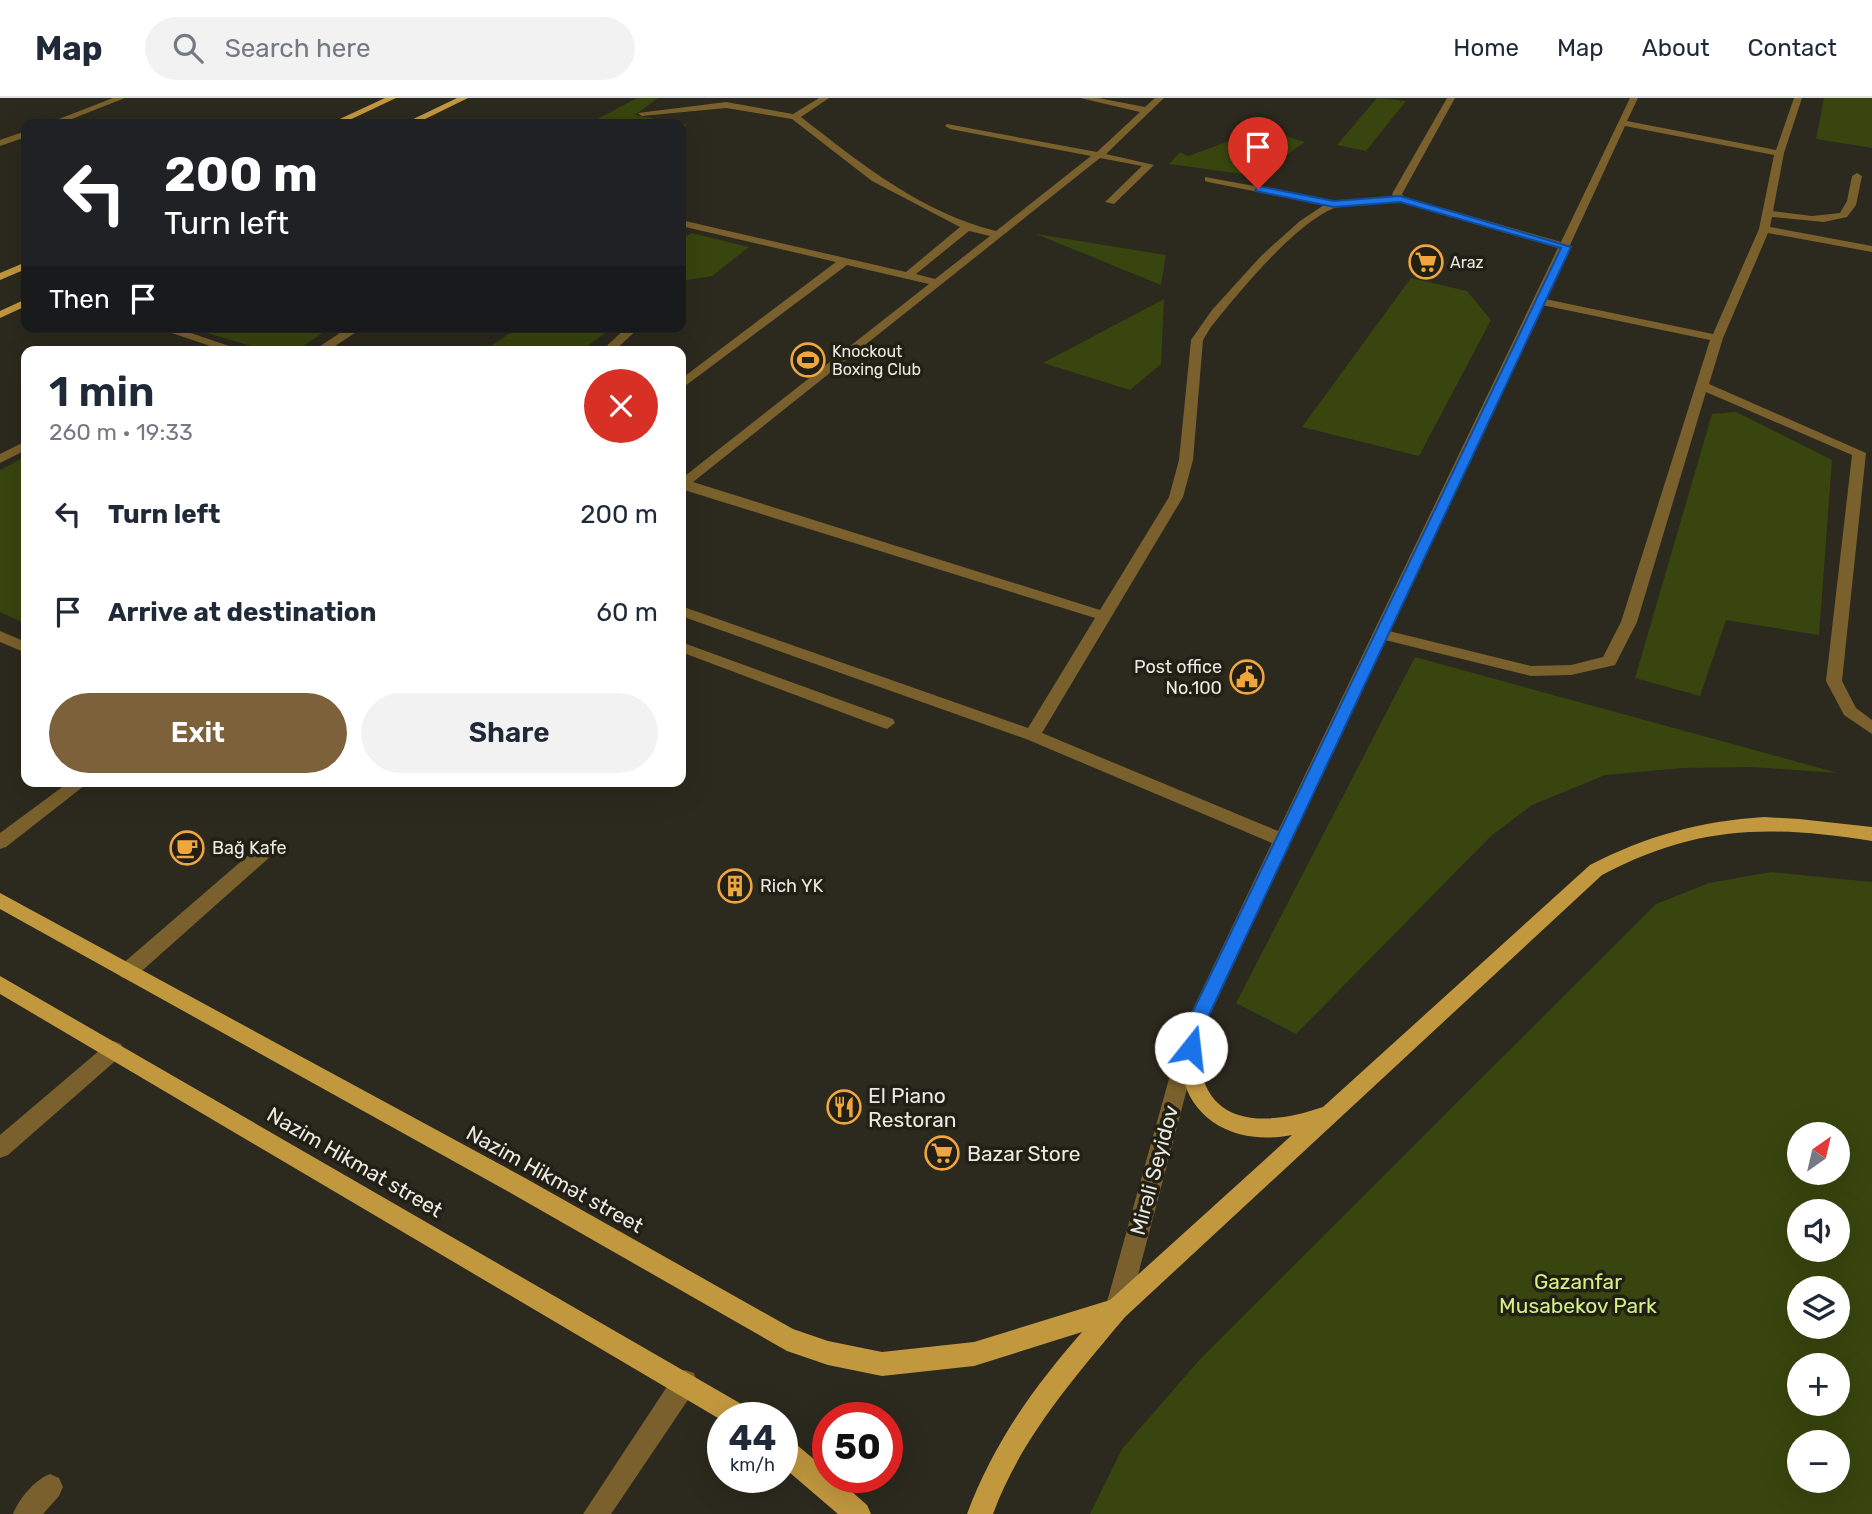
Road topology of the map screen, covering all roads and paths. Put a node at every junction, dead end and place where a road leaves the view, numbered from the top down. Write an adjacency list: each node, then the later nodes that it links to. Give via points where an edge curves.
1 (121, 98): 13 (street)
2 (392, 98): 14 (main road)
3 (464, 98): 15 (main road)
4 (825, 98): 12 (street)
5 (1084, 98): 10 (street)
6 (1160, 98): 10 (street)
7 (1451, 98): 25 (street, via 1397,194)
8 (1634, 98): 16 (street, Mirəli Seyidov)
9 (1798, 98): 21 (street)
10 (1146, 110): 22 (street)
11 (642, 113): 12 (street, via 726,105)
12 (795, 117): 30 (street, via 874,179)
13 (64, 119)
14 (345, 119)
15 (419, 119)
16 (1622, 123): 21 (street); 33 (street, Mirəli Seyidov)
17 (950, 126): 22 (street)
18 (21, 135): 19 (street)
19 (2, 141): 20 (street)
20 (21, 145)
21 (1779, 153): 28 (street)
22 (1100, 154): 26 (street, via 1149,165); 32 (street)
23 (1857, 176): 28 (street, via 1849,211 1841,217 1829,220)
24 (1208, 179): 27 (street)
25 (1400, 199): 27 (street); 33 (street)
26 (1110, 202)
27 (1334, 204): 59 (street, via 1310,217 1284,241 1216,313 1197,340 1186,460 1176,497)
28 (1768, 213): 31 (street)
29 (686, 224): 35 (street)
30 (967, 227): 32 (street); 37 (street)
31 (1764, 229): 34 (street); 47 (street)
32 (1000, 235): 39 (street)
33 (1566, 247): 40 (street, Mirəli Seyidov)
34 (1872, 249)
35 (845, 261): 37 (street); 51 (street)
36 (21, 267): 38 (main road)
37 (907, 276): 39 (street)
38 (0, 277)
39 (940, 283): 56 (street)
40 (1540, 301): 47 (street); 60 (street, Mirəli Seyidov)
41 (21, 304): 42 (main road)
42 (0, 315)
43 (179, 333): 46 (street)
44 (348, 333): 49 (street)
45 (627, 333): 50 (street)
46 (182, 334): 48 (street)
47 (1717, 338): 52 (street)
48 (221, 346)
49 (327, 346)
50 (613, 346)
51 (686, 381)
52 (1703, 386): 54 (street); 60 (street, via 1629,622 1609,661 1571,670 1531,671)
53 (21, 448): 55 (street)
54 (1865, 455): 65 (street, via 1834,681 1850,711)
55 (0, 459)
56 (686, 480)
57 (686, 486): 59 (street)
58 (686, 613): 66 (street)
59 (1103, 616): 66 (street)
60 (1382, 634): 69 (street, Mirəli Seyidov)
61 (0, 636): 62 (street)
62 (21, 646)
63 (686, 649): 64 (street)
64 (887, 723)
65 (1872, 729)
66 (1032, 735): 69 (street)
67 (73, 787): 70 (street)
68 (1872, 834): 77 (main road, via 1820,825 1767,823 1672,835 1631,849 1563,897)
69 (1284, 841): 75 (street, Mirəli Seyidov)
70 (0, 842)
71 (265, 851): 73 (street)
72 (0, 900): 73 (main road, Nazim Hikmət street)
73 (128, 971): 79 (main road, Nazim Hikmət street, via 787,1339 882,1364 974,1354)
74 (0, 984): 76 (main road, Nazim Hikmat street)
75 (1192, 1032): 77 (main road, via 1190,1064 1195,1086 1208,1106 1227,1121 1256,1130 1278,1130); 79 (street, Mirəli Seyidov)
76 (114, 1049): 78 (street); 80 (main road, Nazim Hikmat street)
77 (1333, 1112): 79 (main road)
78 (0, 1148)
79 (1117, 1309): 87 (main road, via 1023,1426)
80 (685, 1382): 81 (main road, Nazim Hikmat street); 85 (street)
81 (716, 1402)
82 (798, 1463): 86 (main road)
83 (50, 1488): 84 (street)
84 (26, 1514)
85 (596, 1514)
86 (858, 1514)
87 (980, 1514)

